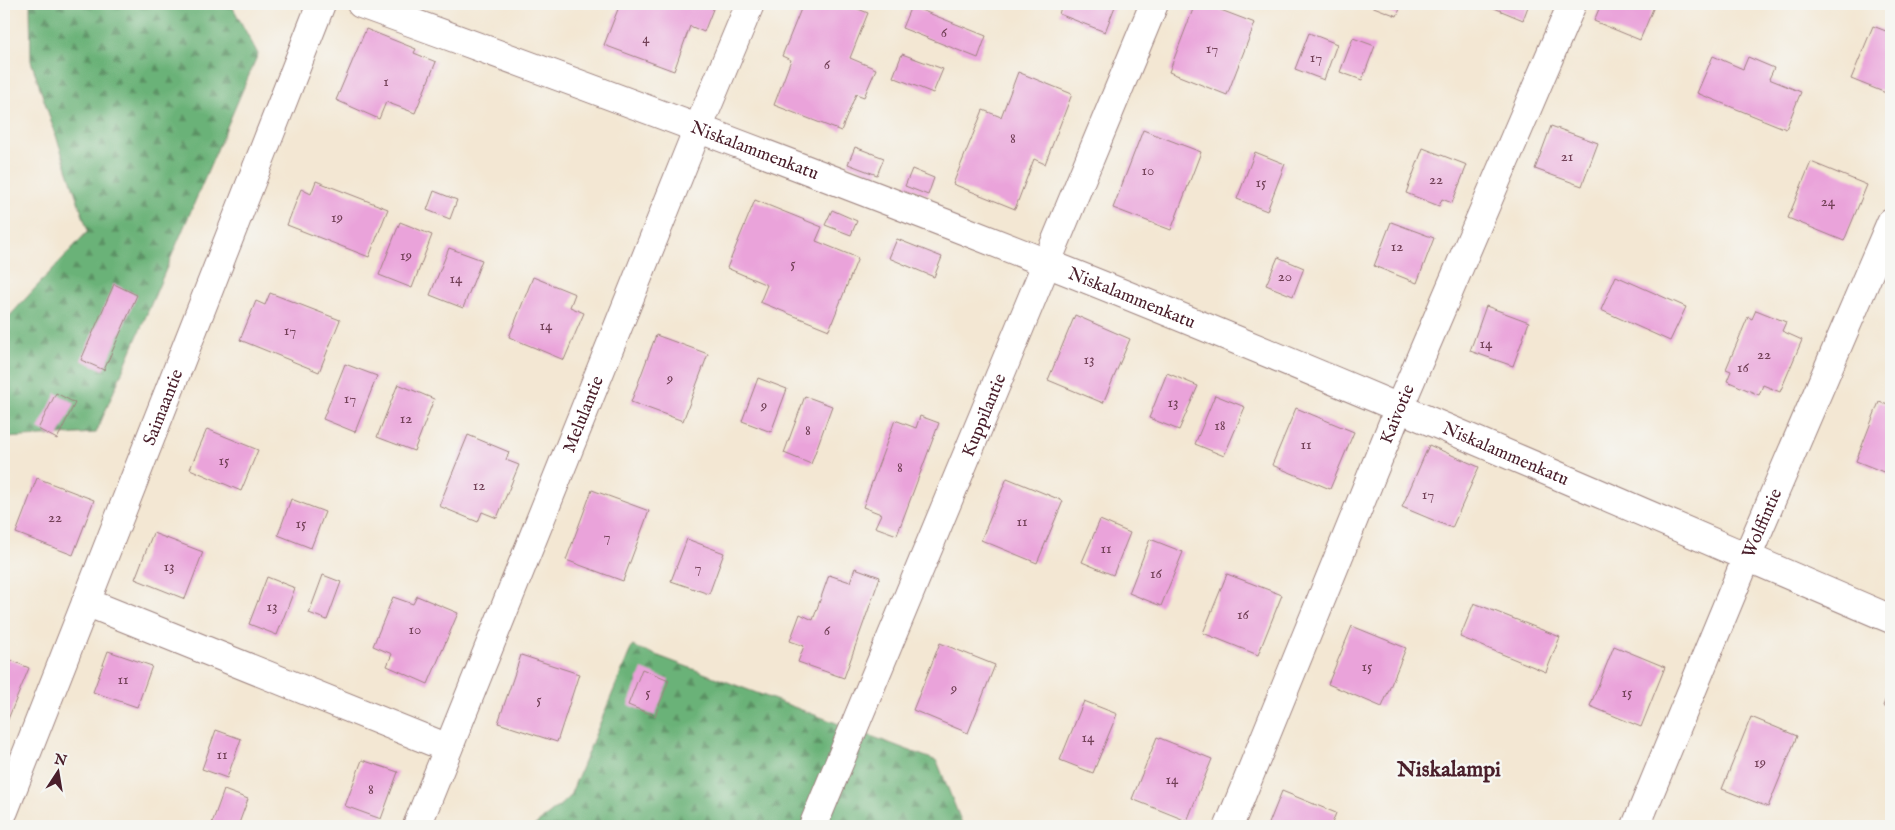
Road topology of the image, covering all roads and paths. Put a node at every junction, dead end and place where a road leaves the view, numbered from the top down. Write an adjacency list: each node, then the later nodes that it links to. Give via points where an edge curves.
1 (321, 4): 11 (street, Saimaantie)
2 (361, 4): 6 (street, Niskalammenkatu)
3 (750, 4): 6 (street, Melulantie)
4 (1154, 4): 8 (street, Kuppilantie)
5 (1572, 4): 9 (street, Kaivotie)
6 (699, 127): 8 (street, Niskalammenkatu); 13 (street, Melulantie)
7 (1891, 222): 10 (street, Wolffintie)
8 (1047, 263): 9 (street, Niskalammenkatu); 16 (street, Kuppilantie)
9 (1399, 408): 10 (street, Niskalammenkatu); 17 (street, Kaivotie)
10 (1747, 557): 12 (street, Niskalammenkatu); 18 (street, Wolffintie)
11 (86, 602): 13 (street); 14 (street, Saimaantie)
12 (1891, 619)
13 (448, 748): 15 (street, Melulantie)
14 (4, 811)
15 (417, 826)
16 (813, 826)
17 (1229, 826)
18 (1636, 826)

